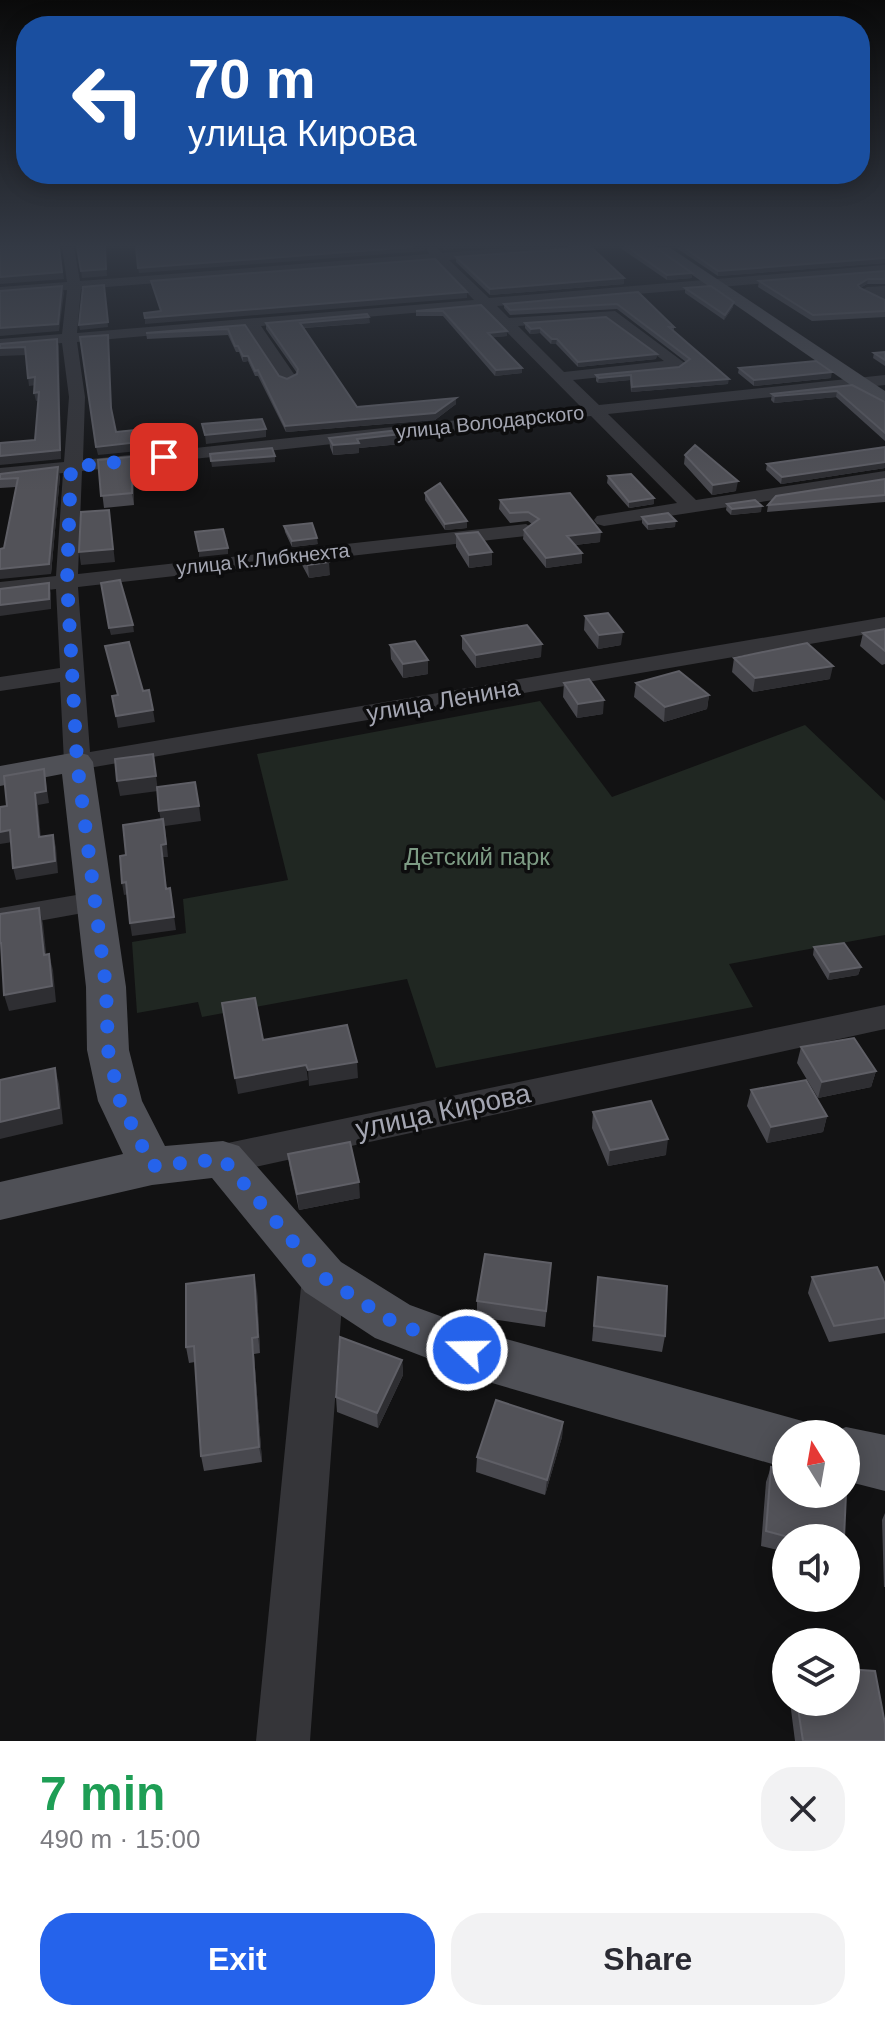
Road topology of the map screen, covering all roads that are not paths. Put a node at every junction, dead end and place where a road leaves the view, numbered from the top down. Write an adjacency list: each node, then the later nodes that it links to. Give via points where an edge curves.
1 (70, 328): 7 (street)
2 (187, 328): 7 (street)
3 (255, 328): 9 (street)
4 (510, 328): 10 (street)
5 (629, 328): 10 (street, via 678,364)
6 (780, 328): 12 (main road)
7 (69, 338): 8 (street); 15 (street, via 77,397)
8 (0, 344)
9 (288, 377)
10 (561, 377): 14 (street)
11 (885, 380): 12 (street, улица Володарского)
12 (862, 382): 13 (main road); 14 (street, улица Володарского)
13 (885, 400)
14 (596, 411): 15 (street, улица Володарского); 18 (street)
15 (71, 467): 16 (street, улица Володарского); 21 (street)
16 (0, 474)
17 (885, 477): 18 (street)
18 (692, 507): 19 (street)
19 (604, 520)
20 (526, 530): 21 (street, улица К.Либкнехта)
21 (67, 580): 22 (street, улица К.Либкнехта); 24 (street)
22 (0, 589)
23 (885, 624): 26 (street, улица Ленина)
24 (72, 673): 25 (street); 26 (street)
25 (0, 684)
26 (77, 762): 27 (main road, улица Ленина); 28 (main road)
27 (0, 776)
28 (94, 902): 29 (street); 32 (main road, via 108,1050 120,1101)
29 (0, 918)
30 (885, 1017): 31 (street, улица Кирова)
31 (223, 1159): 32 (main road, улица Кирова); 34 (main road)
32 (152, 1166): 33 (main road, улица Кирова)
33 (0, 1201)
34 (323, 1277): 35 (main road, via 393,1322 492,1359); 38 (street)
35 (772, 1437)
36 (860, 1457): 37 (main road)
37 (885, 1463)
38 (283, 1741)

